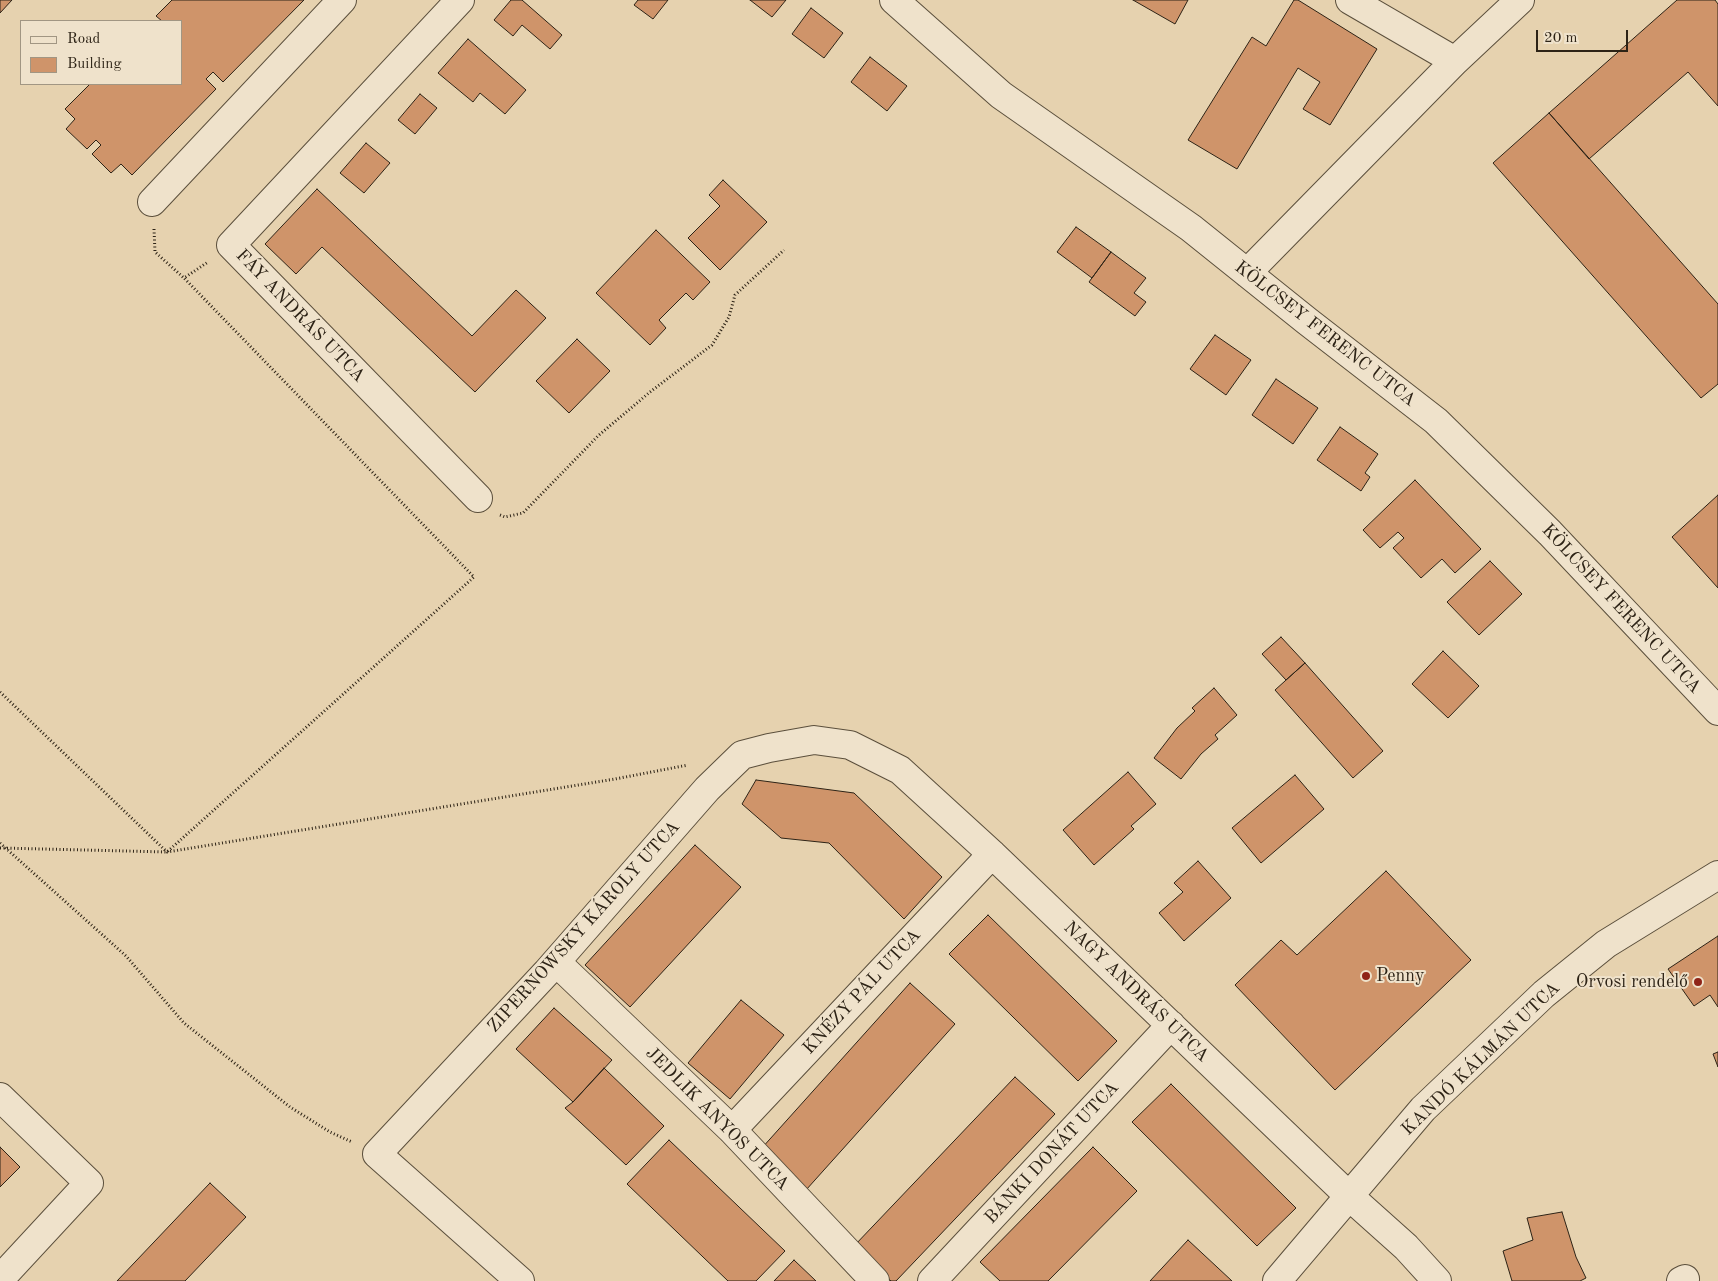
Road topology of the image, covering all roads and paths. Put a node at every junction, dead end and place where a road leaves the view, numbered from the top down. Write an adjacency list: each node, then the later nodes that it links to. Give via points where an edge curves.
1 (342, 0): 7 (street)
2 (460, 0): 8 (street, FÁY ANDRÁS UTCA)
3 (894, 0): 10 (street, KÖLCSEY FERENC UTCA, via 1001,95 1192,228)
4 (1350, 0): 6 (street)
5 (1520, 0): 6 (street)
6 (1455, 61): 10 (street)
7 (152, 202): 11 (path, via 155,252)
8 (231, 245): 11 (path); 12 (street, FÁY ANDRÁS UTCA)
9 (784, 250): 12 (path, via 735,295 728,317 712,345 599,435 523,513 505,517 494,513)
10 (1247, 273): 14 (street, KÖLCSEY FERENC UTCA, via 1436,421 1550,533)
11 (184, 278): 20 (path, via 474,577)
12 (478, 498)
13 (0, 692): 20 (path)
14 (1718, 711)
15 (814, 740): 21 (street, NAGY ANDRÁS UTCA, via 850,746 900,770); 23 (street, ZIPERNOWSKY KÁROLY UTCA, via 742,755 707,789)
16 (694, 764): 20 (path)
17 (0, 843): 19 (path)
18 (0, 848): 19 (path)
19 (5, 848): 20 (path); 27 (path, via 126,956 184,1023 290,1107 330,1132)
20 (167, 852)
21 (992, 854): 24 (street, NAGY ANDRÁS UTCA); 26 (street, KNÉZY PÁL UTCA)
22 (1718, 875): 28 (street, KANDÓ KÁLMÁN UTCA, via 1606,944 1544,994 1423,1109)
23 (556, 962): 26 (street, JEDLIK ÁNYOS UTCA); 27 (street, ZIPERNOWSKY KÁROLY UTCA)
24 (1171, 1025): 28 (street, NAGY ANDRÁS UTCA); 32 (street, BÁNKI DONÁT UTCA)
25 (0, 1097): 29 (street, via 89,1183)
26 (732, 1130): 31 (street, JEDLIK ÁNYOS UTCA)
27 (377, 1154): 30 (street)
28 (1349, 1196): 33 (street, KANDÓ KÁLMÁN UTCA); 34 (street, NAGY ANDRÁS UTCA, via 1406,1247)
29 (0, 1279)
30 (520, 1281)
31 (875, 1281)
32 (932, 1281)
33 (1277, 1281)
34 (1437, 1281)

